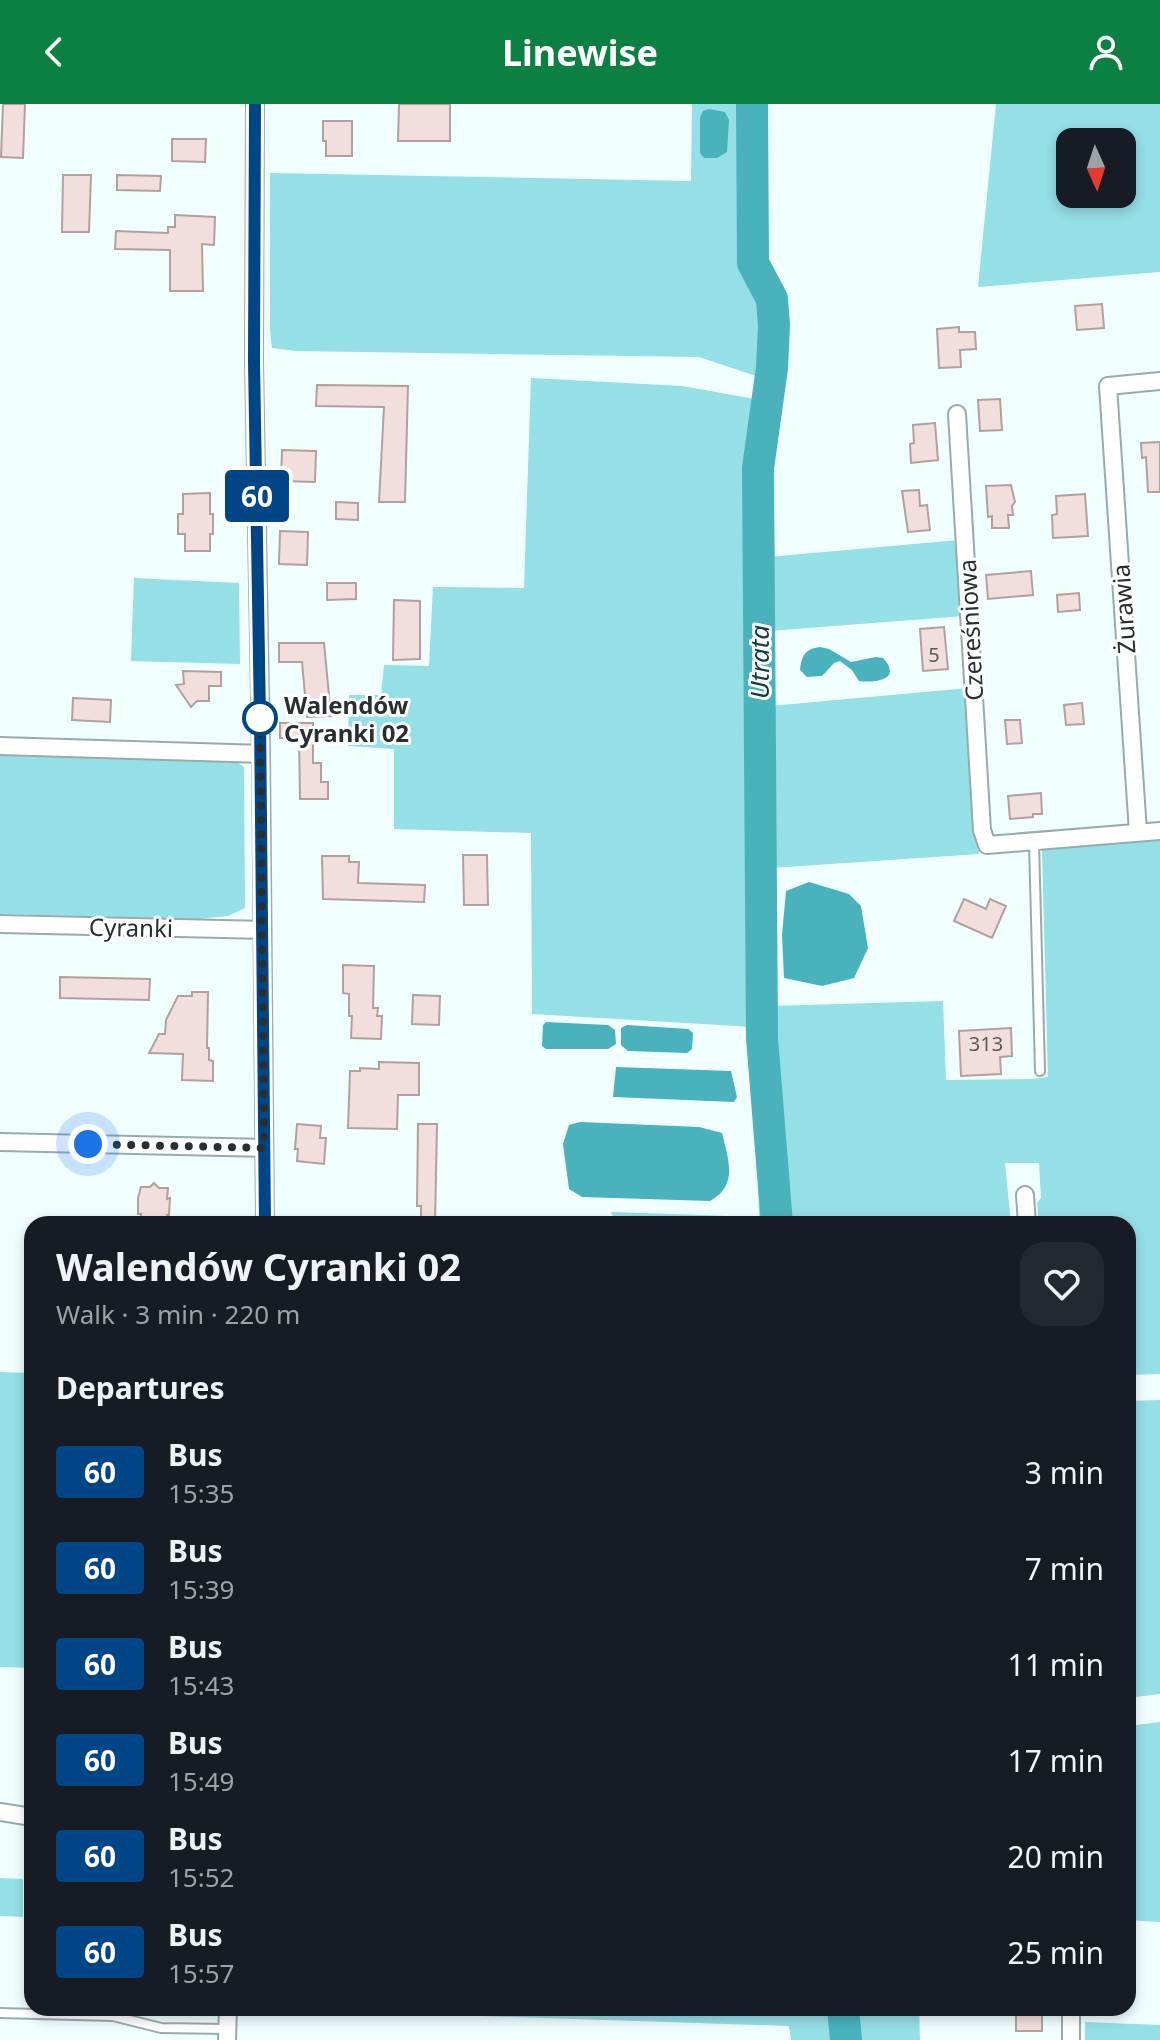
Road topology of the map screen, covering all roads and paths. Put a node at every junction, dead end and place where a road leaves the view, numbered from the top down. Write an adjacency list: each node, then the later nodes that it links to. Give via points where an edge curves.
1 (255, 104): 5 (street)
2 (1160, 381): 7 (street, Żurawia, via 1108,386)
3 (957, 414): 8 (street, Czereśniowa, via 982,830 987,845)
4 (0, 746): 5 (street)
5 (261, 754): 10 (street)
6 (1160, 831): 7 (street)
7 (1138, 832): 8 (street)
8 (1034, 841): 11 (lane)
9 (0, 924): 10 (street, Cyranki)
10 (262, 930): 13 (street)
11 (1040, 1071)
12 (0, 1142): 13 (street)
13 (264, 1148): 15 (street)
14 (1025, 1195): 16 (street)
15 (265, 1216)
16 (1026, 1216)
17 (0, 1812): 18 (street)
18 (24, 1816)
19 (0, 2013): 20 (lane)
20 (24, 2014)
21 (113, 2016): 23 (lane, via 161,2028)
22 (1071, 2016): 24 (street)
23 (228, 2035)
24 (1071, 2040)

